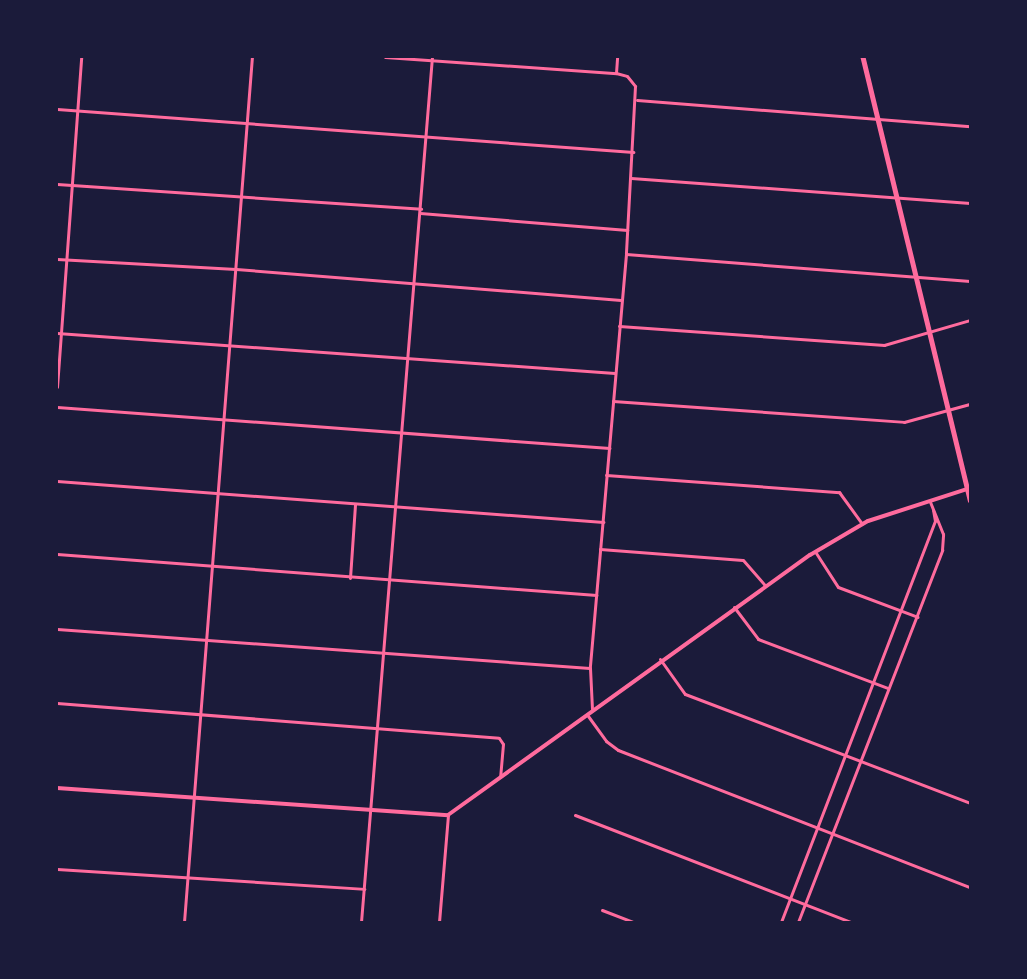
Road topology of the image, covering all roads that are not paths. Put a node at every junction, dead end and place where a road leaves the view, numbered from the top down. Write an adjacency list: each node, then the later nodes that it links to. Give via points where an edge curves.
1 (81, 57): 10 (street)
2 (252, 57): 12 (street)
3 (385, 57): 6 (street)
4 (617, 57): 7 (street)
5 (863, 57): 11 (main road)
6 (432, 58): 7 (street); 14 (street)
7 (616, 73): 8 (street, via 634,82)
8 (636, 100): 11 (street); 15 (street)
9 (57, 109): 10 (street)
10 (77, 111): 12 (street); 18 (street)
11 (876, 119): 13 (street); 20 (main road)
12 (247, 123): 14 (street); 19 (street)
13 (970, 126)
14 (426, 137): 15 (street); 22 (street)
15 (633, 152): 16 (street)
16 (631, 178): 20 (street); 23 (street)
17 (57, 184): 18 (street)
18 (72, 185): 19 (street); 26 (street)
19 (242, 198): 22 (street); 27 (street)
20 (895, 198): 21 (street); 28 (main road)
21 (970, 203)
22 (421, 211): 23 (street); 30 (street)
23 (627, 230): 24 (street)
24 (626, 254): 28 (street); 31 (street)
25 (57, 260): 26 (street)
26 (66, 260): 27 (street); 34 (street)
27 (236, 269): 30 (street); 36 (street)
28 (915, 276): 29 (street); 35 (main road)
29 (970, 281)
30 (415, 286): 31 (street); 37 (street)
31 (621, 300): 33 (street)
32 (970, 320): 35 (street)
33 (620, 326): 35 (street, via 884,345); 38 (street)
34 (59, 333): 36 (street); 39 (street)
35 (928, 333): 43 (main road)
36 (231, 346): 37 (street); 44 (street)
37 (409, 360): 38 (street); 45 (street)
38 (615, 373): 40 (street)
39 (57, 387)
40 (613, 401): 43 (street, via 904,422); 46 (street)
41 (970, 404): 43 (street)
42 (57, 407): 44 (street)
43 (946, 411): 49 (main road)
44 (225, 419): 45 (street); 50 (street)
45 (403, 433): 46 (street); 54 (street)
46 (609, 448): 47 (street)
47 (606, 475): 55 (street); 56 (street, via 838,492)
48 (57, 481): 50 (street)
49 (968, 489): 51 (street); 52 (main road)
50 (219, 493): 53 (street); 60 (street)
51 (930, 500): 56 (street); 66 (street, via 935,521); 67 (street, via 944,544)
52 (970, 500)
53 (355, 504): 54 (street); 61 (street)
54 (397, 507): 55 (street); 62 (street)
55 (603, 522): 57 (street)
56 (862, 524): 58 (street)
57 (600, 549): 63 (street, via 743,560); 64 (street)
58 (816, 553): 63 (street); 66 (street, via 838,588)
59 (57, 555): 60 (street)
60 (213, 565): 61 (street); 69 (street)
61 (350, 578): 62 (street)
62 (390, 580): 64 (street); 70 (street)
63 (765, 585): 65 (street)
64 (596, 595): 72 (street)
65 (734, 607): 71 (street); 73 (street, via 758,639)
66 (901, 612): 67 (street); 73 (street)
67 (918, 617): 74 (street)
68 (57, 629): 69 (street)
69 (207, 640): 70 (street); 77 (street)
70 (384, 654): 72 (street); 79 (street)
71 (660, 660): 76 (street); 80 (street, via 685,694)
72 (590, 668): 76 (street)
73 (873, 683): 74 (street); 80 (street)
74 (888, 688): 81 (street)
75 (57, 703): 77 (street)
76 (592, 709): 78 (street)
77 (201, 714): 79 (street); 84 (street)
78 (587, 714): 82 (street); 89 (street, via 606,741 618,750)
79 (378, 728): 82 (street, via 499,738 503,744); 86 (street)
80 (845, 756): 81 (street); 89 (street)
81 (860, 761): 85 (street); 90 (street)
82 (500, 777): 87 (street)
83 (57, 788): 84 (street)
84 (194, 798): 86 (street); 92 (street)
85 (970, 803)
86 (371, 808): 87 (street); 94 (street)
87 (448, 814): 100 (street)
88 (574, 815): 95 (street)
89 (817, 827): 90 (street); 95 (street)
90 (832, 833): 93 (street); 96 (street)
91 (57, 869): 92 (street)
92 (187, 878): 94 (street); 98 (street)
93 (970, 887)
94 (364, 889): 99 (street)
95 (790, 898): 96 (street); 102 (street)
96 (805, 904): 103 (street); 104 (street)
97 (602, 910): 101 (street)
98 (184, 922)
99 (361, 922)
100 (439, 922)
101 (633, 922)
102 (781, 922)
103 (798, 922)
104 (851, 922)

